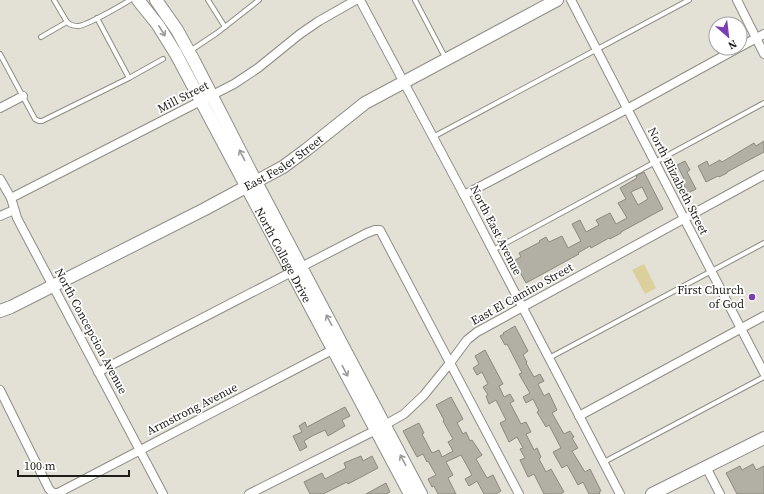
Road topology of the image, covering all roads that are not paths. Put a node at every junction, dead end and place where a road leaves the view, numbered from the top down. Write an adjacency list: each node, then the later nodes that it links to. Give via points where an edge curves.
1 (54, 0): 15 (lane)
2 (130, 0): 14 (lane)
3 (138, 0): 31 (street, North College Drive, one-way to 31, via 158,25)
4 (156, 0): 22 (street, North College Drive)
5 (208, 0): 16 (lane)
6 (259, 0): 16 (lane)
7 (356, 0): 31 (street, Mill Street, via 300,34 234,84)
8 (360, 0): 29 (street, North East Avenue)
9 (415, 0): 27 (lane)
10 (556, 0): 27 (street, East Fesler Street)
11 (571, 0): 21 (street, North Elizabeth Street)
12 (689, 0): 21 (lane)
13 (737, 0): 19 (street)
14 (97, 18): 15 (lane, via 80,26 69,25); 28 (lane)
15 (67, 22): 18 (lane)
16 (225, 27): 22 (lane)
17 (764, 34): 19 (street)
18 (41, 37)
19 (756, 38): 20 (street); 24 (street)
20 (748, 42)
21 (597, 50): 34 (street, North Elizabeth Street); 35 (lane)
22 (189, 52): 31 (street, North College Drive)
23 (0, 54): 30 (lane)
24 (764, 54)
25 (723, 56): 34 (street)
26 (163, 59): 28 (lane)
27 (446, 59): 29 (street, East Fesler Street)
28 (129, 78): 30 (lane, via 39,122)
29 (403, 82): 35 (street, North East Avenue); 39 (street, East Fesler Street, via 365,103 306,150)
30 (23, 96): 33 (street)
31 (206, 99): 39 (street, North College Drive); 41 (street, Mill Street)
32 (764, 103): 36 (lane)
33 (0, 108)
34 (627, 109): 36 (street, North Elizabeth Street); 40 (street)
35 (433, 137): 40 (street, North East Avenue)
36 (655, 163): 44 (street, North Elizabeth Street); 46 (lane)
37 (764, 175): 44 (street, East El Camino Street)
38 (0, 179): 41 (street, North Concepcion Avenue)
39 (251, 184): 47 (street, North College Drive); 49 (street, East Fesler Street)
40 (464, 195): 46 (street, North East Avenue)
41 (11, 198): 42 (street, North Concepcion Avenue)
42 (14, 210): 43 (street); 49 (street, North Concepcion Avenue)
43 (0, 216)
44 (684, 218): 48 (street, North Elizabeth Street); 50 (street, East El Camino Street)
45 (764, 243): 48 (lane)
46 (493, 250): 50 (street, North East Avenue)
47 (297, 270): 54 (street, North College Drive); 56 (street, via 367,233 380,230); 57 (street)
48 (712, 271): 53 (street, North Elizabeth Street); 55 (lane)
49 (53, 285): 51 (street, East Fesler Street); 57 (street, North Concepcion Avenue)
50 (522, 307): 55 (street, North East Avenue); 56 (street, East El Camino Street, via 477,332 467,340)
51 (0, 311)
52 (764, 316): 53 (street)
53 (742, 328): 58 (street, North Elizabeth Street); 61 (street)
54 (338, 347): 62 (street, North College Drive); 64 (street, Armstrong Avenue)
55 (548, 358): 61 (street, North East Avenue)
56 (450, 363): 62 (street, East El Camino Street, via 404,414); 71 (street)
57 (98, 372): 64 (street, North Concepcion Avenue)
58 (764, 372)
59 (764, 377): 65 (lane)
60 (0, 390): 64 (street, Armstrong Avenue, via 52,493 58,493)
61 (579, 416): 65 (street, North East Avenue)
62 (380, 428): 68 (street, East El Camino Street); 69 (street, North College Drive); 70 (street, North College Drive, one-way to 62)
63 (764, 438): 66 (street)
64 (140, 450): 67 (street, North Concepcion Avenue)
65 (603, 463): 72 (street, North East Avenue)
66 (706, 468): 73 (street); 74 (street)
67 (163, 494)
68 (249, 494)
69 (410, 494)
70 (421, 494)
71 (519, 494)
72 (620, 494)
73 (652, 494)
74 (720, 494)

